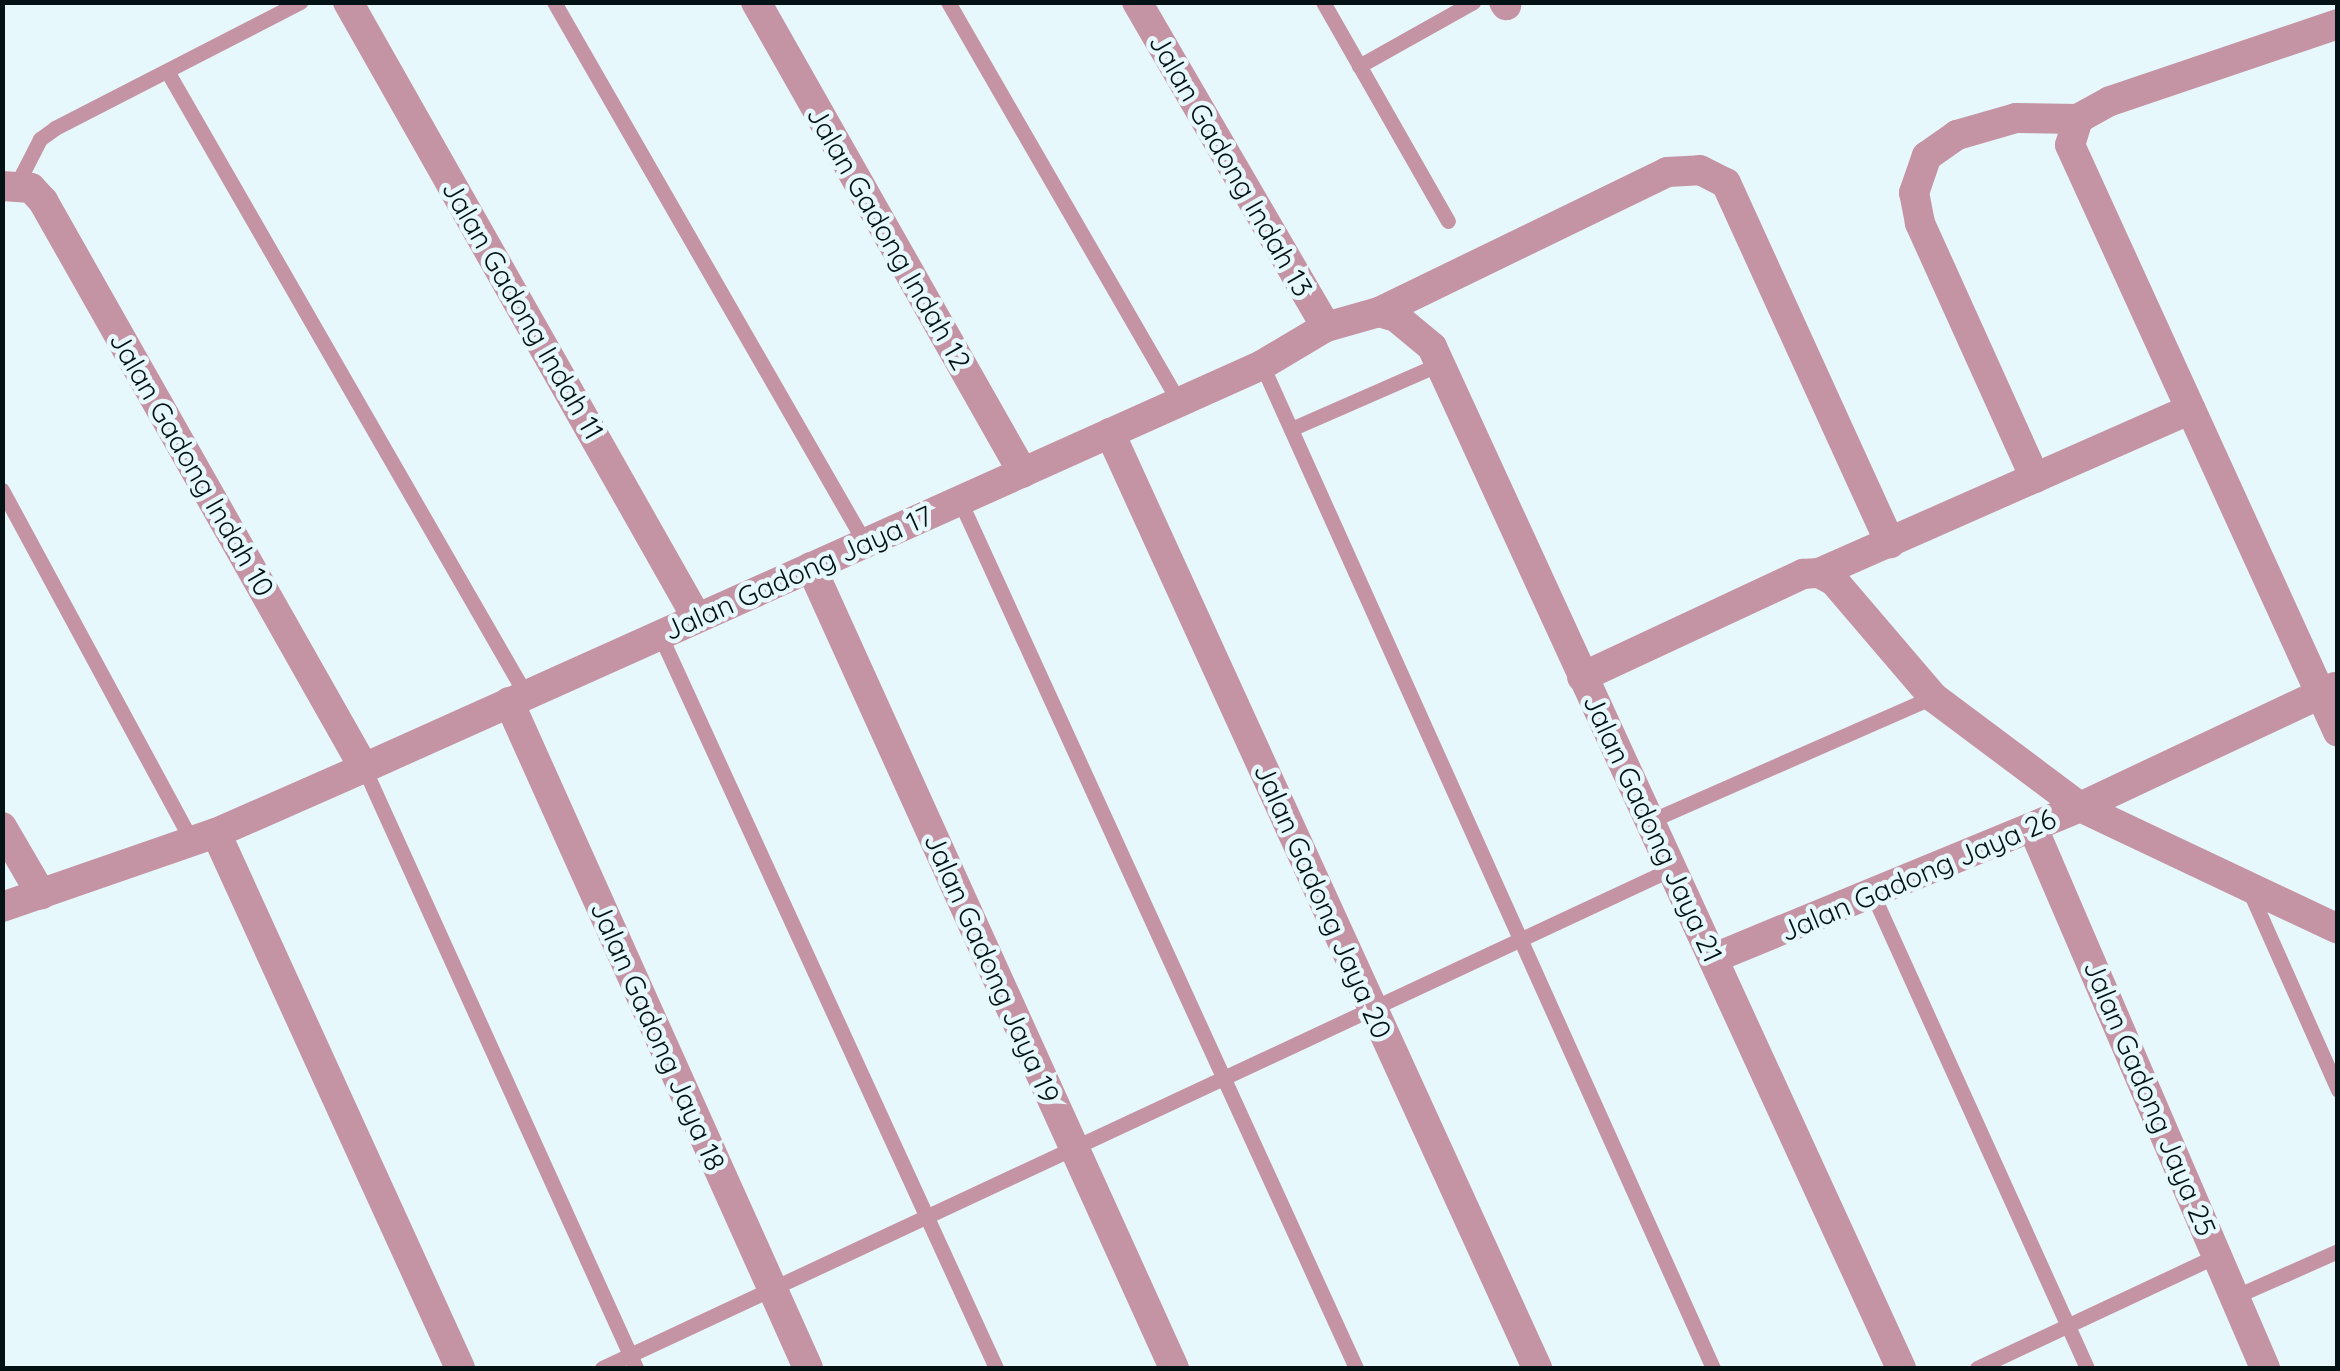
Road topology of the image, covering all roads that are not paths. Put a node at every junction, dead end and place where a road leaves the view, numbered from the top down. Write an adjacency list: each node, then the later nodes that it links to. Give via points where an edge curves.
1 (300, 2): 11 (lane)
2 (348, 2): 31 (street, Jalan Gadong Indah 11)
3 (554, 2): 27 (lane)
4 (756, 2): 23 (street, Jalan Gadong Indah 12)
5 (948, 2): 19 (lane)
6 (1137, 2): 16 (street, Jalan Gadong Indah 13)
7 (1323, 2): 10 (lane)
8 (1473, 2): 10 (lane)
9 (2338, 24): 12 (street, via 2110,101)
10 (1359, 66): 14 (lane)
11 (167, 71): 13 (lane, via 40,139); 36 (lane)
12 (2078, 119): 20 (street, via 2070,145); 24 (street, via 2016,118 1957,135 1928,156 1914,193 1920,223)
13 (10, 185): 38 (street, Jalan Gadong Indah 10, via 31,188 42,201)
14 (1448, 222)
15 (1379, 312): 16 (street, Jalan Gadong Jaya 17); 17 (street, Jalan Gadong Jaya 21, via 1416,331); 28 (street, Jalan Gadong Jaya 17, via 1667,172 1700,170 1726,184)
16 (1326, 327): 18 (street, Jalan Gadong Jaya 17)
17 (1440, 364): 21 (lane); 33 (street, Jalan Gadong Jaya 21)
18 (1262, 365): 19 (street, Jalan Gadong Jaya 17); 21 (lane)
19 (1178, 402): 22 (street, Jalan Gadong Jaya 17)
20 (2190, 409): 24 (street); 34 (street)
21 (1290, 429): 50 (lane)
22 (1110, 433): 23 (street, Jalan Gadong Jaya 17); 52 (street, Jalan Gadong Jaya 20)
23 (1023, 472): 26 (street, Jalan Gadong Jaya 17)
24 (2035, 478): 28 (street)
25 (2, 490): 43 (lane)
26 (960, 500): 27 (street, Jalan Gadong Jaya 17); 53 (lane)
27 (866, 542): 29 (street, Jalan Gadong Jaya 17)
28 (1890, 543): 30 (street)
29 (811, 568): 31 (street, Jalan Gadong Jaya 17); 55 (street, Jalan Gadong Jaya 19)
30 (1820, 574): 33 (street, via 1804,574); 35 (street, via 1834,581)
31 (697, 618): 32 (street, Jalan Gadong Jaya 17)
32 (660, 635): 36 (street, Jalan Gadong Jaya 17); 56 (lane)
33 (1582, 677): 40 (street, Jalan Gadong Jaya 21)
34 (2329, 690): 37 (street); 39 (street)
35 (1933, 696): 39 (street); 40 (lane)
36 (518, 699): 38 (street, Jalan Gadong Jaya 17); 59 (street, Jalan Gadong Jaya 18)
37 (2338, 732)
38 (364, 768): 43 (street, Jalan Gadong Jaya 17); 62 (lane)
39 (2080, 807): 42 (street, Jalan Gadong Jaya 26); 45 (street, Jalan Gadong Jaya 26)
40 (1650, 821): 44 (street, Jalan Gadong Jaya 21)
41 (2, 827): 46 (street)
42 (2032, 828): 47 (street, Jalan Gadong Jaya 26); 58 (street, Jalan Gadong Jaya 25)
43 (204, 837): 46 (street, Jalan Gadong Jaya 17); 63 (street)
44 (1671, 869): 50 (lane); 51 (street, Jalan Gadong Jaya 21)
45 (2249, 890): 49 (street, Jalan Gadong Jaya 26); 54 (lane)
46 (41, 894): 48 (street, Jalan Gadong Jaya 17)
47 (1873, 895): 51 (street, Jalan Gadong Jaya 26); 61 (lane)
48 (2, 907)
49 (2338, 928)
50 (1520, 940): 52 (lane); 70 (lane)
51 (1714, 958): 71 (street, Jalan Gadong Jaya 21)
52 (1372, 1008): 53 (lane); 69 (street, Jalan Gadong Jaya 20)
53 (1223, 1078): 55 (lane); 68 (lane)
54 (2338, 1090)
55 (1074, 1148): 56 (lane); 67 (street, Jalan Gadong Jaya 19)
56 (926, 1217): 59 (lane); 66 (lane)
57 (2338, 1251): 60 (lane)
58 (2218, 1255): 60 (street, Jalan Gadong Jaya 25); 61 (lane)
59 (772, 1289): 62 (lane); 65 (street, Jalan Gadong Jaya 18)
60 (2234, 1297): 74 (street, Jalan Gadong Jaya 25)
61 (2068, 1326): 72 (lane); 73 (lane)
62 (633, 1362): 64 (lane)
63 (460, 1368)
64 (602, 1368)
65 (808, 1368)
66 (996, 1368)
67 (1174, 1368)
68 (1356, 1368)
69 (1537, 1368)
70 (1713, 1368)
71 (1901, 1368)
72 (1977, 1368)
73 (2087, 1368)
74 (2265, 1368)

